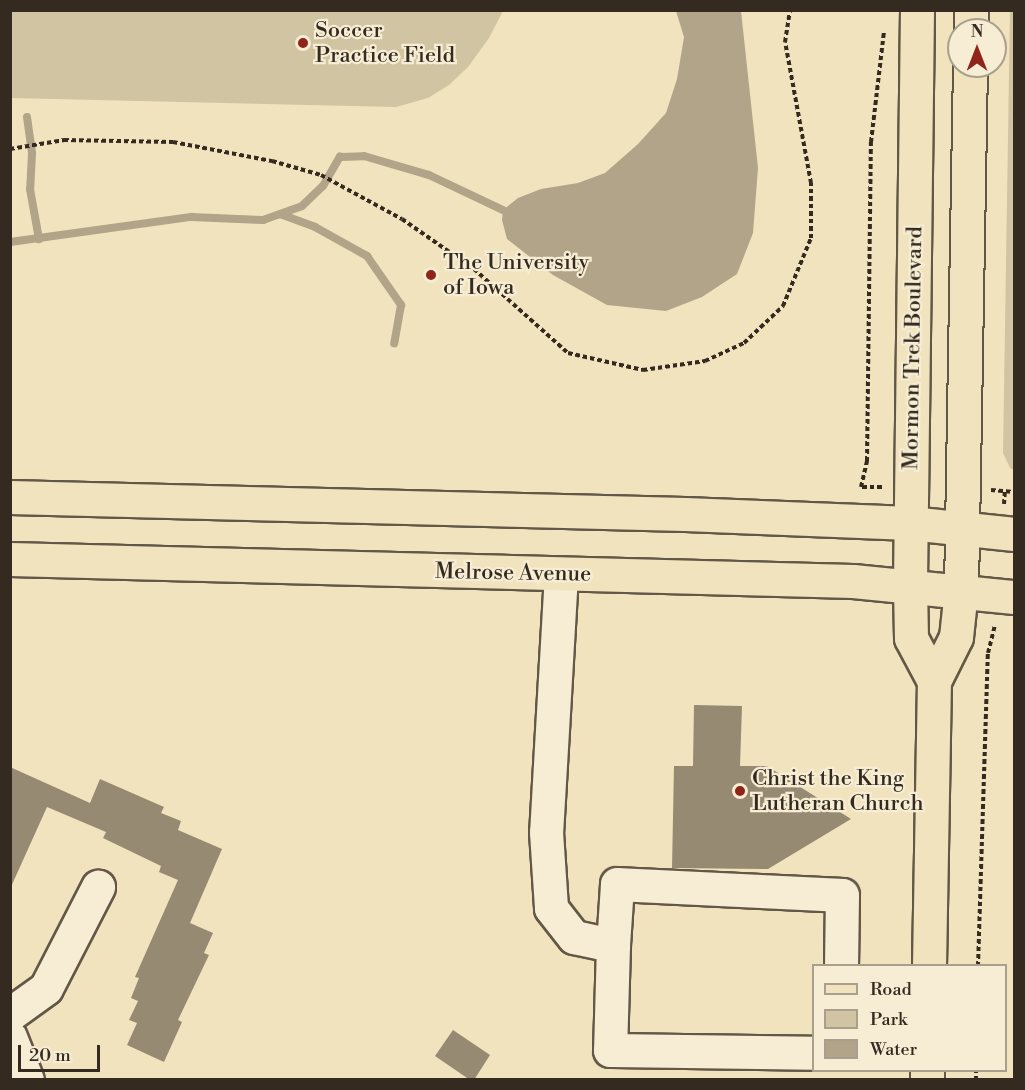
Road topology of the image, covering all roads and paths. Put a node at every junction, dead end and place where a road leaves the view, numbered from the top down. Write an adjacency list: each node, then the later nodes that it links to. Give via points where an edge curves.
1 (790, 10): 5 (path, via 785,42 811,183 811,238 783,306 744,343 705,361 643,370 568,353 474,269 402,219 321,175 272,161 173,142 64,140)
2 (917, 10): 10 (main road, Mormon Trek Boulevard)
3 (885, 23): 6 (path, via 871,142 867,461)
4 (970, 78): 11 (main road, Mormon Trek Boulevard)
5 (10, 148)
6 (861, 487)
7 (1005, 490): 8 (path)
8 (1014, 492)
9 (10, 497): 10 (main road, via 685,514)
10 (910, 524): 11 (main road); 15 (main road, Mormon Trek Boulevard)
11 (964, 528): 12 (main road); 16 (main road, Mormon Trek Boulevard)
12 (1014, 534)
13 (10, 559): 14 (main road, Melrose Avenue)
14 (561, 574): 15 (main road, Melrose Avenue, via 773,578); 21 (street, via 546,832 551,908 574,937)
15 (910, 586): 16 (main road, Melrose Avenue); 19 (main road, Mormon Trek Boulevard, via 911,638)
16 (961, 590): 17 (main road, Melrose Avenue); 19 (main road, Mormon Trek Boulevard, via 956,637)
17 (1014, 597)
18 (994, 636): 24 (path, via 988,653)
19 (934, 681): 23 (main road, Mormon Trek Boulevard)
20 (98, 887): 25 (street, via 46,988)
21 (613, 945): 22 (street, via 617,884 842,896); 27 (street, via 610,1050)
22 (841, 964)
23 (929, 964)
24 (978, 964)
25 (10, 1014)
26 (10, 1037): 28 (street)
27 (812, 1053)
28 (27, 1080)

